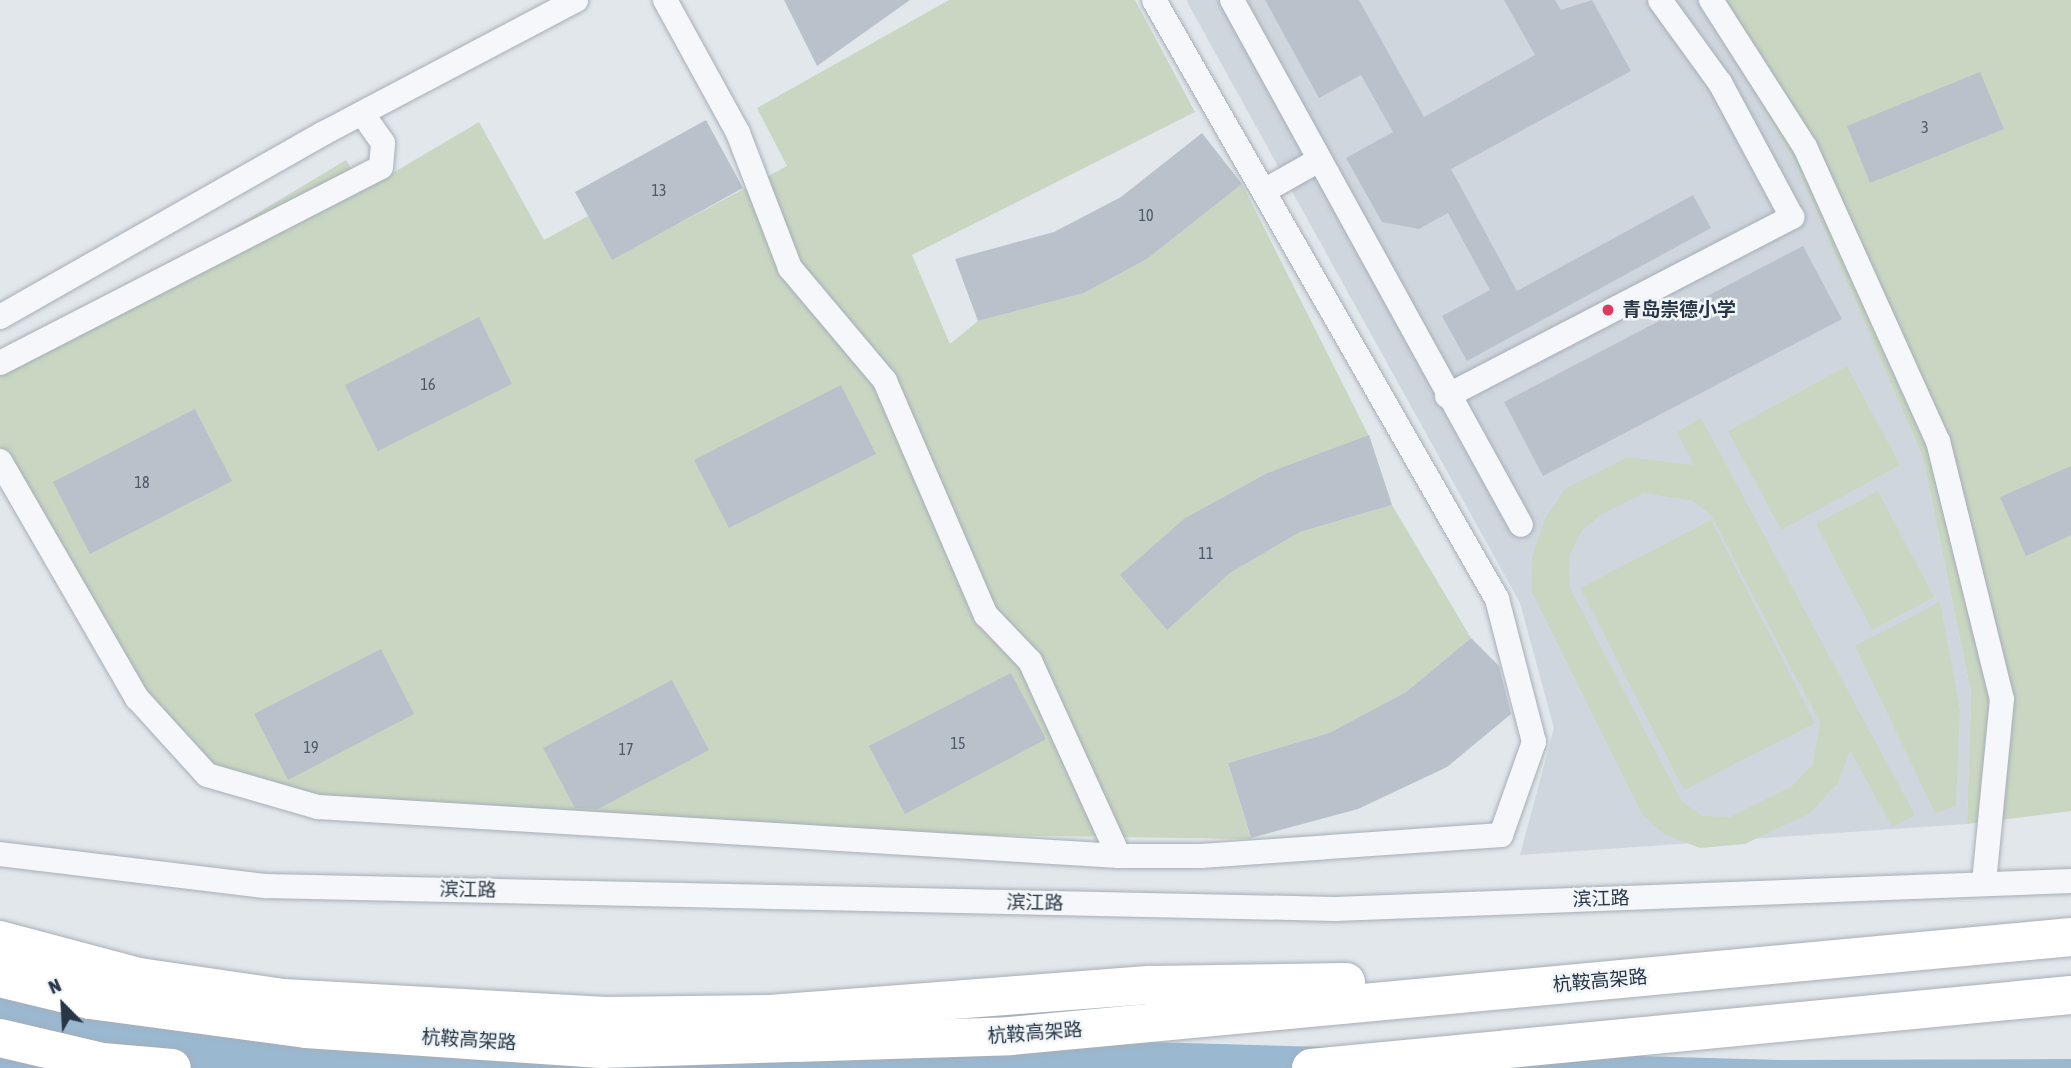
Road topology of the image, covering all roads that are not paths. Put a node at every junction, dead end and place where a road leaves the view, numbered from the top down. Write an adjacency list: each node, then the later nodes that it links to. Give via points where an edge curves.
1 (576, 0): 7 (street)
2 (665, 0): 16 (street, via 738,133 790,268 885,381 986,615 1030,661)
3 (1154, 0): 9 (street)
4 (1232, 0): 8 (street)
5 (1660, 0): 12 (street, via 1720,83 1792,217)
6 (1711, 0): 18 (street, via 1805,147 1938,441 2002,699)
7 (363, 114): 10 (street); 11 (street, via 383,143 381,167)
8 (1317, 160): 9 (street); 12 (street)
9 (1264, 191): 16 (street, via 1497,599 1534,742 1501,835 1200,856)
10 (0, 317)
11 (0, 363)
12 (1447, 396): 14 (street)
13 (0, 461): 16 (street, via 137,698 207,775 318,807)
14 (1521, 525)
15 (0, 854): 18 (street, 滨江路, via 265,886 1335,909)
16 (1119, 856)
17 (2071, 881): 18 (street, 滨江路)
18 (1984, 884)
19 (2071, 937): 21 (highway, 杭鞍高架路)
20 (0, 940): 21 (highway, via 139,977 283,998 605,1016 770,1014 1151,985)
21 (1646, 977): 22 (highway, 杭鞍高架路, via 1010,1036 601,1049 306,1028 90,1000)
22 (0, 978)
23 (2071, 995): 26 (highway)
24 (0, 1038): 25 (highway, via 102,1062)
25 (172, 1068)
26 (1311, 1068)

